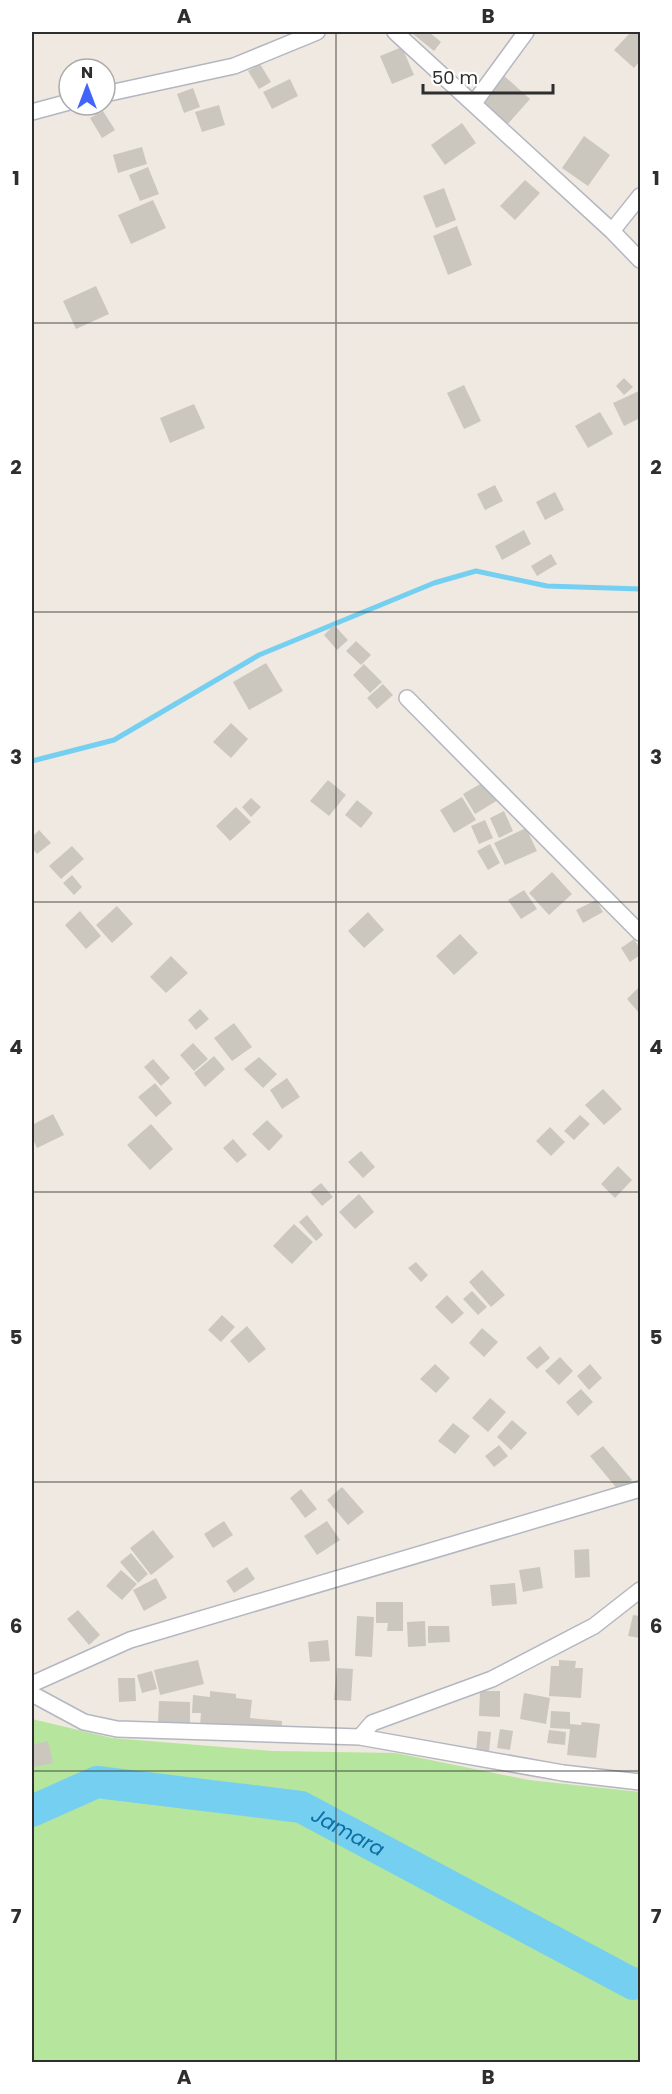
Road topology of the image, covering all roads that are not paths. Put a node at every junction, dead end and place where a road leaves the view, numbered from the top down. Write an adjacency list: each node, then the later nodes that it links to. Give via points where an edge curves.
1 (317, 32): 4 (street, via 234,66)
2 (395, 32): 5 (street)
3 (526, 32): 5 (street)
4 (117, 91)
5 (474, 103): 9 (street)
6 (57, 105): 7 (street)
7 (32, 112)
8 (640, 196): 9 (street)
9 (612, 231): 10 (street)
10 (640, 261)
11 (407, 698): 12 (street)
12 (640, 933)
13 (640, 1489): 15 (street, via 130,1640)
14 (640, 1590): 17 (street, via 594,1626 502,1674 372,1723)
15 (32, 1684)
16 (32, 1694): 17 (street, via 84,1722 117,1729)
17 (360, 1737): 18 (street, via 563,1773)
18 (640, 1782)

